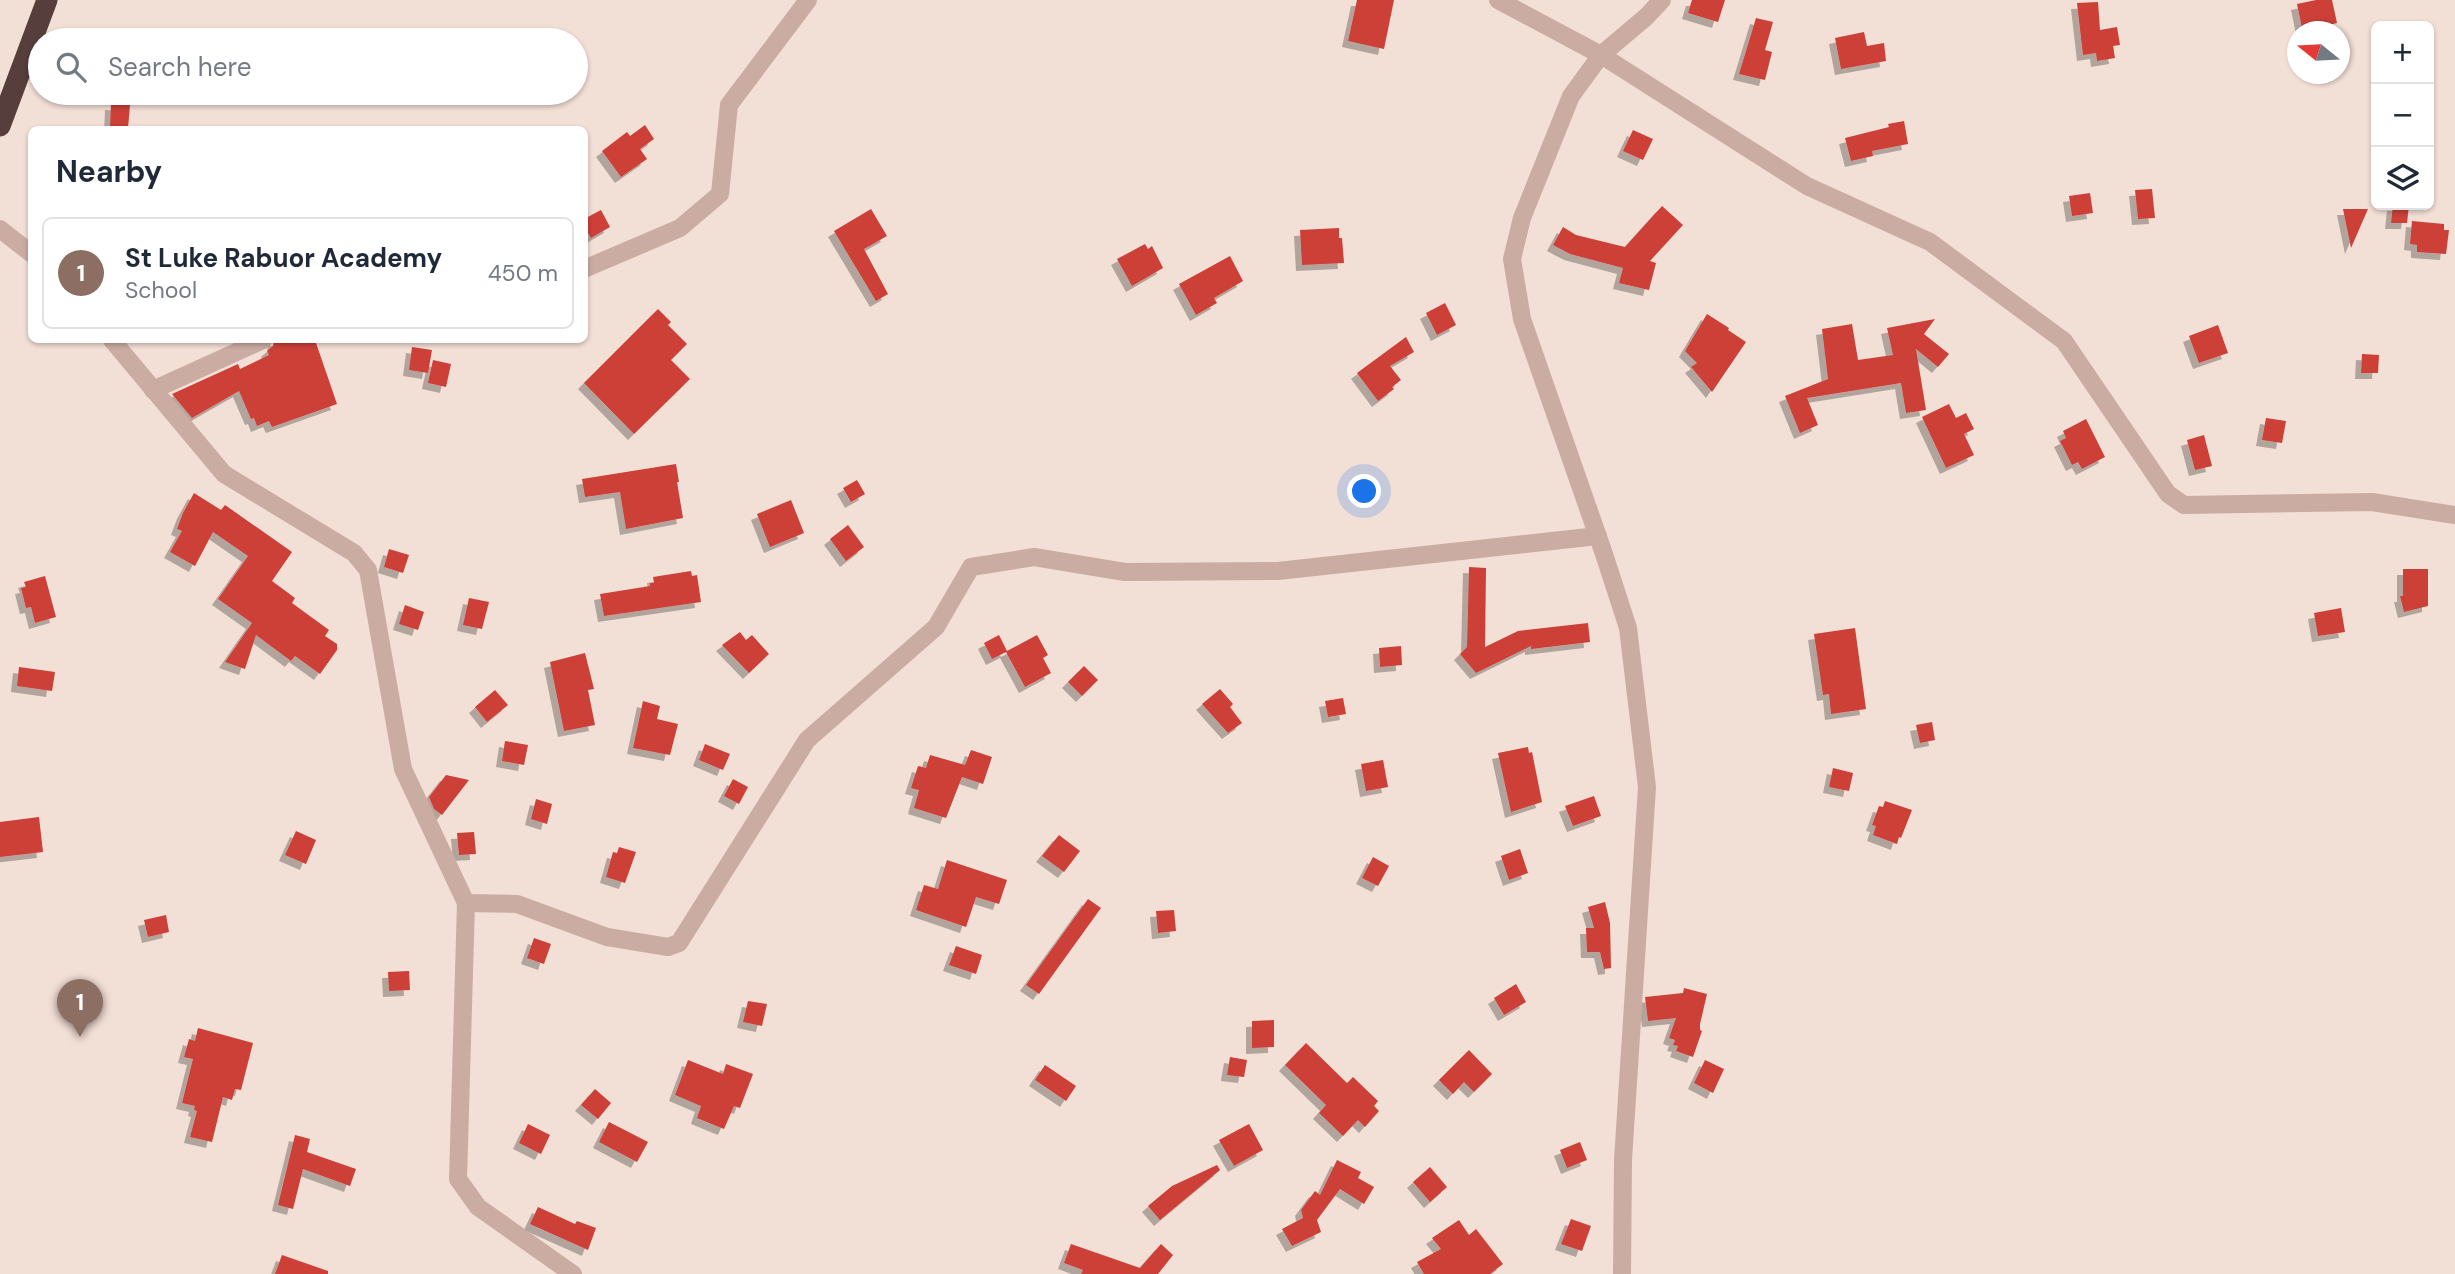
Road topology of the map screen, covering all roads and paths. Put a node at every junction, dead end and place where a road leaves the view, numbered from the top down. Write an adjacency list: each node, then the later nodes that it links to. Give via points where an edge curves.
1 (47, 0): 5 (highway)
2 (808, 0): 11 (street, via 729,105 720,194 680,228)
3 (1498, 0): 7 (street)
4 (1662, 0): 7 (street)
5 (37, 28)
6 (28, 51): 8 (highway)
7 (1601, 55): 15 (street, via 1807,186 1930,242 2064,341 2168,494 2184,505 2372,502); 16 (street, via 1571,96 1522,218 1512,260 1522,319)
8 (0, 126)
9 (0, 229): 10 (street)
10 (28, 251)
11 (588, 267)
12 (114, 343): 14 (street)
13 (256, 343): 14 (street)
14 (153, 390): 17 (street, via 224,474 354,553 368,570 403,769)
15 (2455, 514)
16 (1598, 537): 17 (street, via 1278,571 1125,572 1034,557 971,568 936,627 807,740 679,943 668,947 607,937 517,904); 19 (street, via 1628,628 1647,787 1623,1160)
17 (466, 903): 18 (street, via 458,1179 478,1207)
18 (573, 1274)
19 (1622, 1274)

